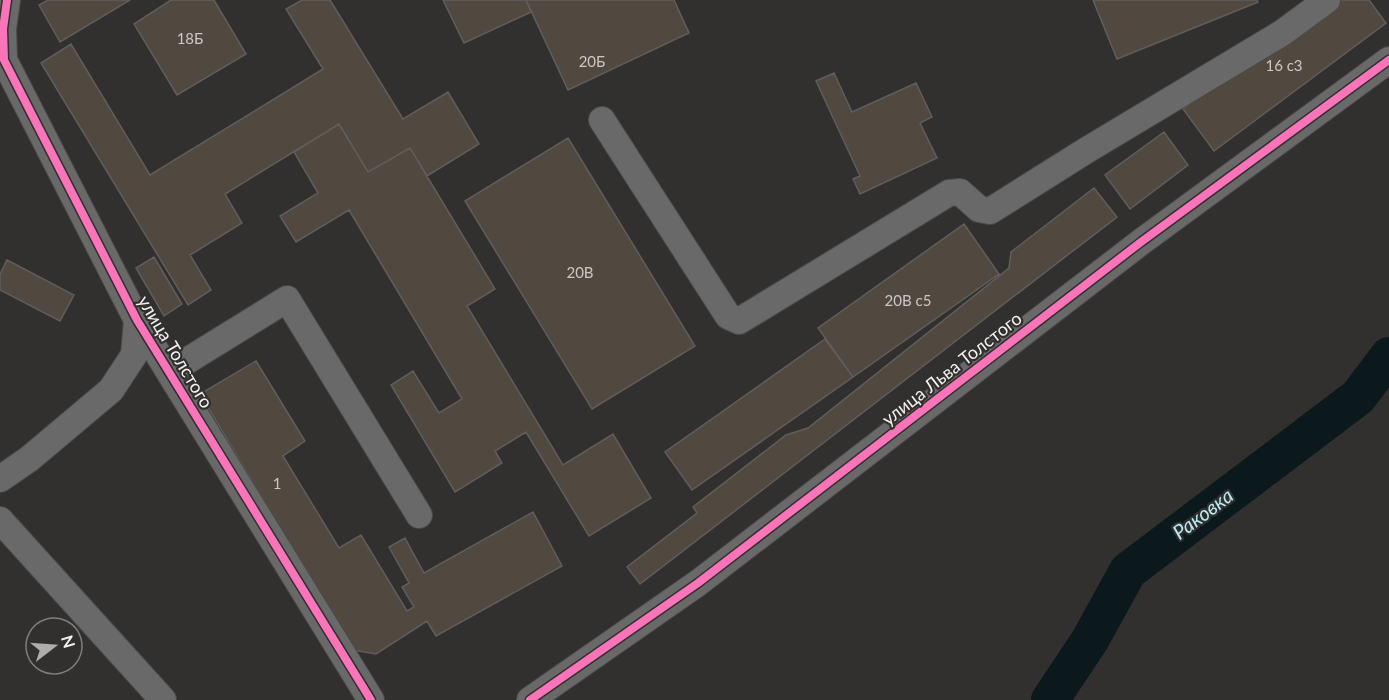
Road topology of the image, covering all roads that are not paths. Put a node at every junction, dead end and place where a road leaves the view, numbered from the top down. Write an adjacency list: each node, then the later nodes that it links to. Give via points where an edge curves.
1 (7, 0): 5 (street, улица Толстого, via 4,60)
2 (1327, 0): 4 (street, via 1282,33 990,211 980,209 960,192 949,192 739,321 728,316)
3 (1389, 60): 12 (street, улица Льва Толстого, via 1142,242 698,583)
4 (602, 120)
5 (137, 320): 6 (street, улица Толстого); 7 (street, via 134,355 111,390)
6 (169, 372): 8 (street, via 287,299); 11 (street, улица Толстого)
7 (0, 479)
8 (419, 515)
9 (0, 520): 10 (street)
10 (163, 700)
11 (371, 700)
12 (530, 700)

